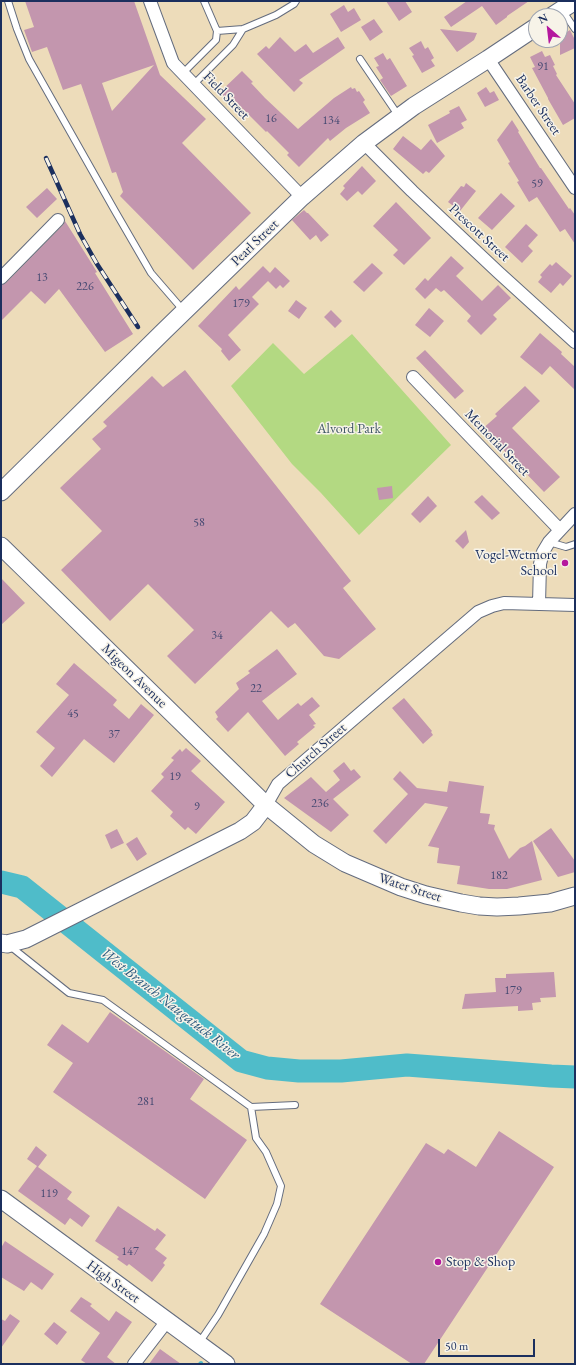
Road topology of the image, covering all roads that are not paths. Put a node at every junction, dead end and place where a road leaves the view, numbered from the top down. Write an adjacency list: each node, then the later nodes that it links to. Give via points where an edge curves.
1 (8, 1): 20 (lane, via 29,59 150,273)
2 (150, 1): 12 (street, Field Street, via 173,63)
3 (204, 1): 8 (lane)
4 (296, 1): 6 (lane, via 276,15)
5 (568, 17): 7 (lane)
6 (243, 29): 8 (lane); 13 (lane, via 233,45)
7 (575, 29)
8 (217, 31): 12 (lane, via 216,40)
9 (528, 32): 11 (street, Pearl Street)
10 (360, 59): 14 (lane)
11 (488, 59): 14 (street, Pearl Street); 16 (street, Barber Street)
12 (183, 73): 13 (street, Field Street)
13 (194, 84): 17 (street, Field Street)
14 (399, 116): 15 (street, Pearl Street)
15 (364, 143): 17 (street, Pearl Street); 21 (street, Prescott Street)
16 (575, 188)
17 (302, 197): 20 (street, Pearl Street)
18 (58, 220): 19 (street)
19 (1, 278)
20 (184, 311): 23 (street, Pearl Street)
21 (575, 342)
22 (413, 377): 25 (street, Memorial Street)
23 (1, 492)
24 (575, 514): 25 (street)
25 (560, 530): 26 (street)
26 (549, 542): 27 (lane, via 566,547); 29 (street, via 540,564)
27 (575, 544)
28 (1, 546): 31 (street, Migeon Avenue)
29 (538, 604): 30 (street, Church Street); 31 (street, Church Street, via 504,603 478,612 278,784)
30 (575, 605)
31 (266, 805): 32 (street, Water Street, via 314,844 345,863 426,895 461,903 497,907 550,902); 33 (street, Church Street, via 253,822 240,831 26,939)
32 (575, 896)
33 (4, 943): 35 (lane, via 69,993 103,1000)
34 (295, 1105): 35 (lane)
35 (250, 1107): 38 (lane, via 256,1138 266,1152 282,1186 264,1234 218,1315)
36 (1, 1199): 37 (street, High Street)
37 (167, 1321): 38 (street, High Street); 39 (street)
38 (198, 1344): 40 (street, High Street)
39 (134, 1364)
40 (226, 1364)

